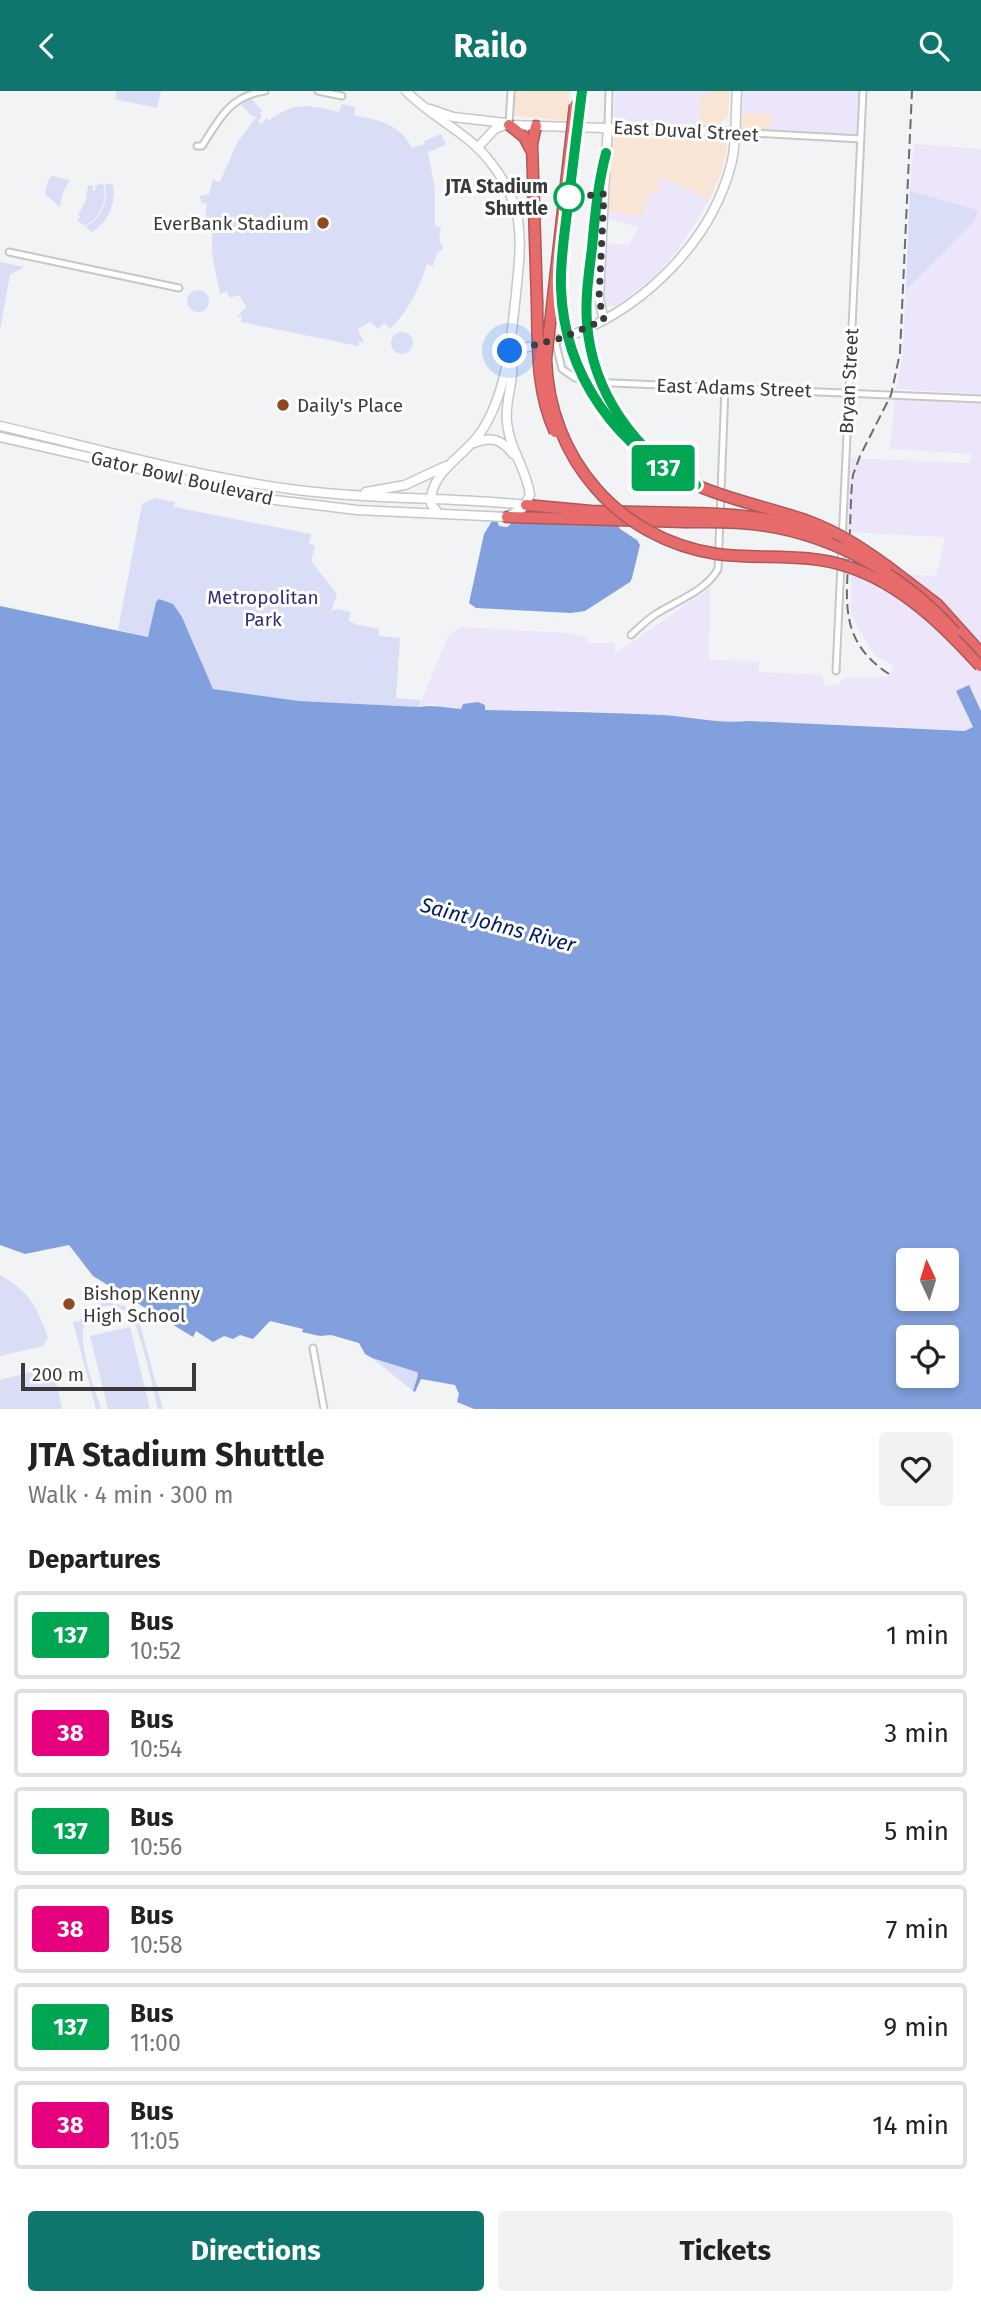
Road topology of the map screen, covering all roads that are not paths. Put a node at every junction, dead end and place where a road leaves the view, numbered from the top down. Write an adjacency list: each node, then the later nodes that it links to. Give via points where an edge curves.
1 (265, 91): 19 (street, via 239,99 202,146)
2 (318, 91): 11 (street)
3 (406, 91): 12 (street)
4 (415, 91): 12 (street)
5 (511, 91): 14 (street)
6 (576, 91): 13 (highway)
7 (582, 91): 13 (highway)
8 (609, 91): 16 (street)
9 (737, 91): 17 (street)
10 (863, 91): 18 (street, Bryan Street)
11 (342, 96)
12 (421, 104): 14 (street, East Duval Street, via 450,116); 20 (street)
13 (578, 105): 36 (highway, bridge, via 546,359 554,411); 37 (highway, bridge, via 561,270 569,341 580,373 620,432 658,465)
14 (509, 125): 15 (street, East Duval Street); 20 (street, via 495,128); 22 (highway, via 524,137)
15 (536, 126): 16 (street, East Duval Street); 22 (highway)
16 (608, 127): 17 (street, East Duval Street); 21 (street)
17 (734, 132): 18 (street, East Duval Street); 25 (street, via 731,164 700,230 661,279)
18 (861, 139): 29 (street, Bryan Street)
19 (197, 146)
20 (478, 147): 27 (street, via 502,178 518,221 520,248)
21 (606, 153): 25 (street, via 599,299); 37 (highway, bridge, via 588,285 587,314 598,376 622,421 646,449)
22 (533, 157): 36 (highway, bridge, via 543,397 557,437)
23 (9, 253): 24 (street)
24 (179, 288)
25 (604, 320): 26 (street)
26 (555, 340): 27 (street); 28 (street, East Adams Street, via 560,366 575,378)
27 (510, 351): 33 (street, via 495,405); 34 (street, via 513,366 507,423)
28 (725, 389): 29 (street, East Adams Street); 45 (street, via 716,572)
29 (848, 393): 30 (street, East Adams Street); 48 (street, Bryan Street)
30 (981, 399)
31 (0, 426): 38 (street, Gator Bowl Boulevard, via 228,479)
32 (0, 437): 41 (street, Gator Bowl Boulevard, via 249,495)
33 (472, 443): 34 (street, via 496,439); 35 (street)
34 (517, 459): 40 (street, via 529,489)
35 (452, 463): 38 (street, via 401,487); 39 (street, via 433,485)
36 (576, 465): 47 (highway, bridge, via 624,514 675,543 721,554 817,559 872,576 924,612)
37 (696, 485): 44 (highway, bridge, via 825,528)
38 (338, 494): 39 (street)
39 (431, 499): 40 (street); 41 (street)
40 (526, 505): 42 (street); 43 (highway)
41 (440, 514): 42 (street, Gator Bowl Boulevard)
42 (507, 517): 43 (highway)
43 (685, 517): 44 (highway, bridge, via 737,514 789,523 849,545); 47 (highway, bridge, via 769,526 852,554 931,607)
44 (887, 566): 46 (highway, bridge, via 938,605)
45 (631, 635)
46 (981, 653)
47 (980, 667)
48 (836, 671)
49 (313, 1348): 50 (street)
50 (324, 1409)

